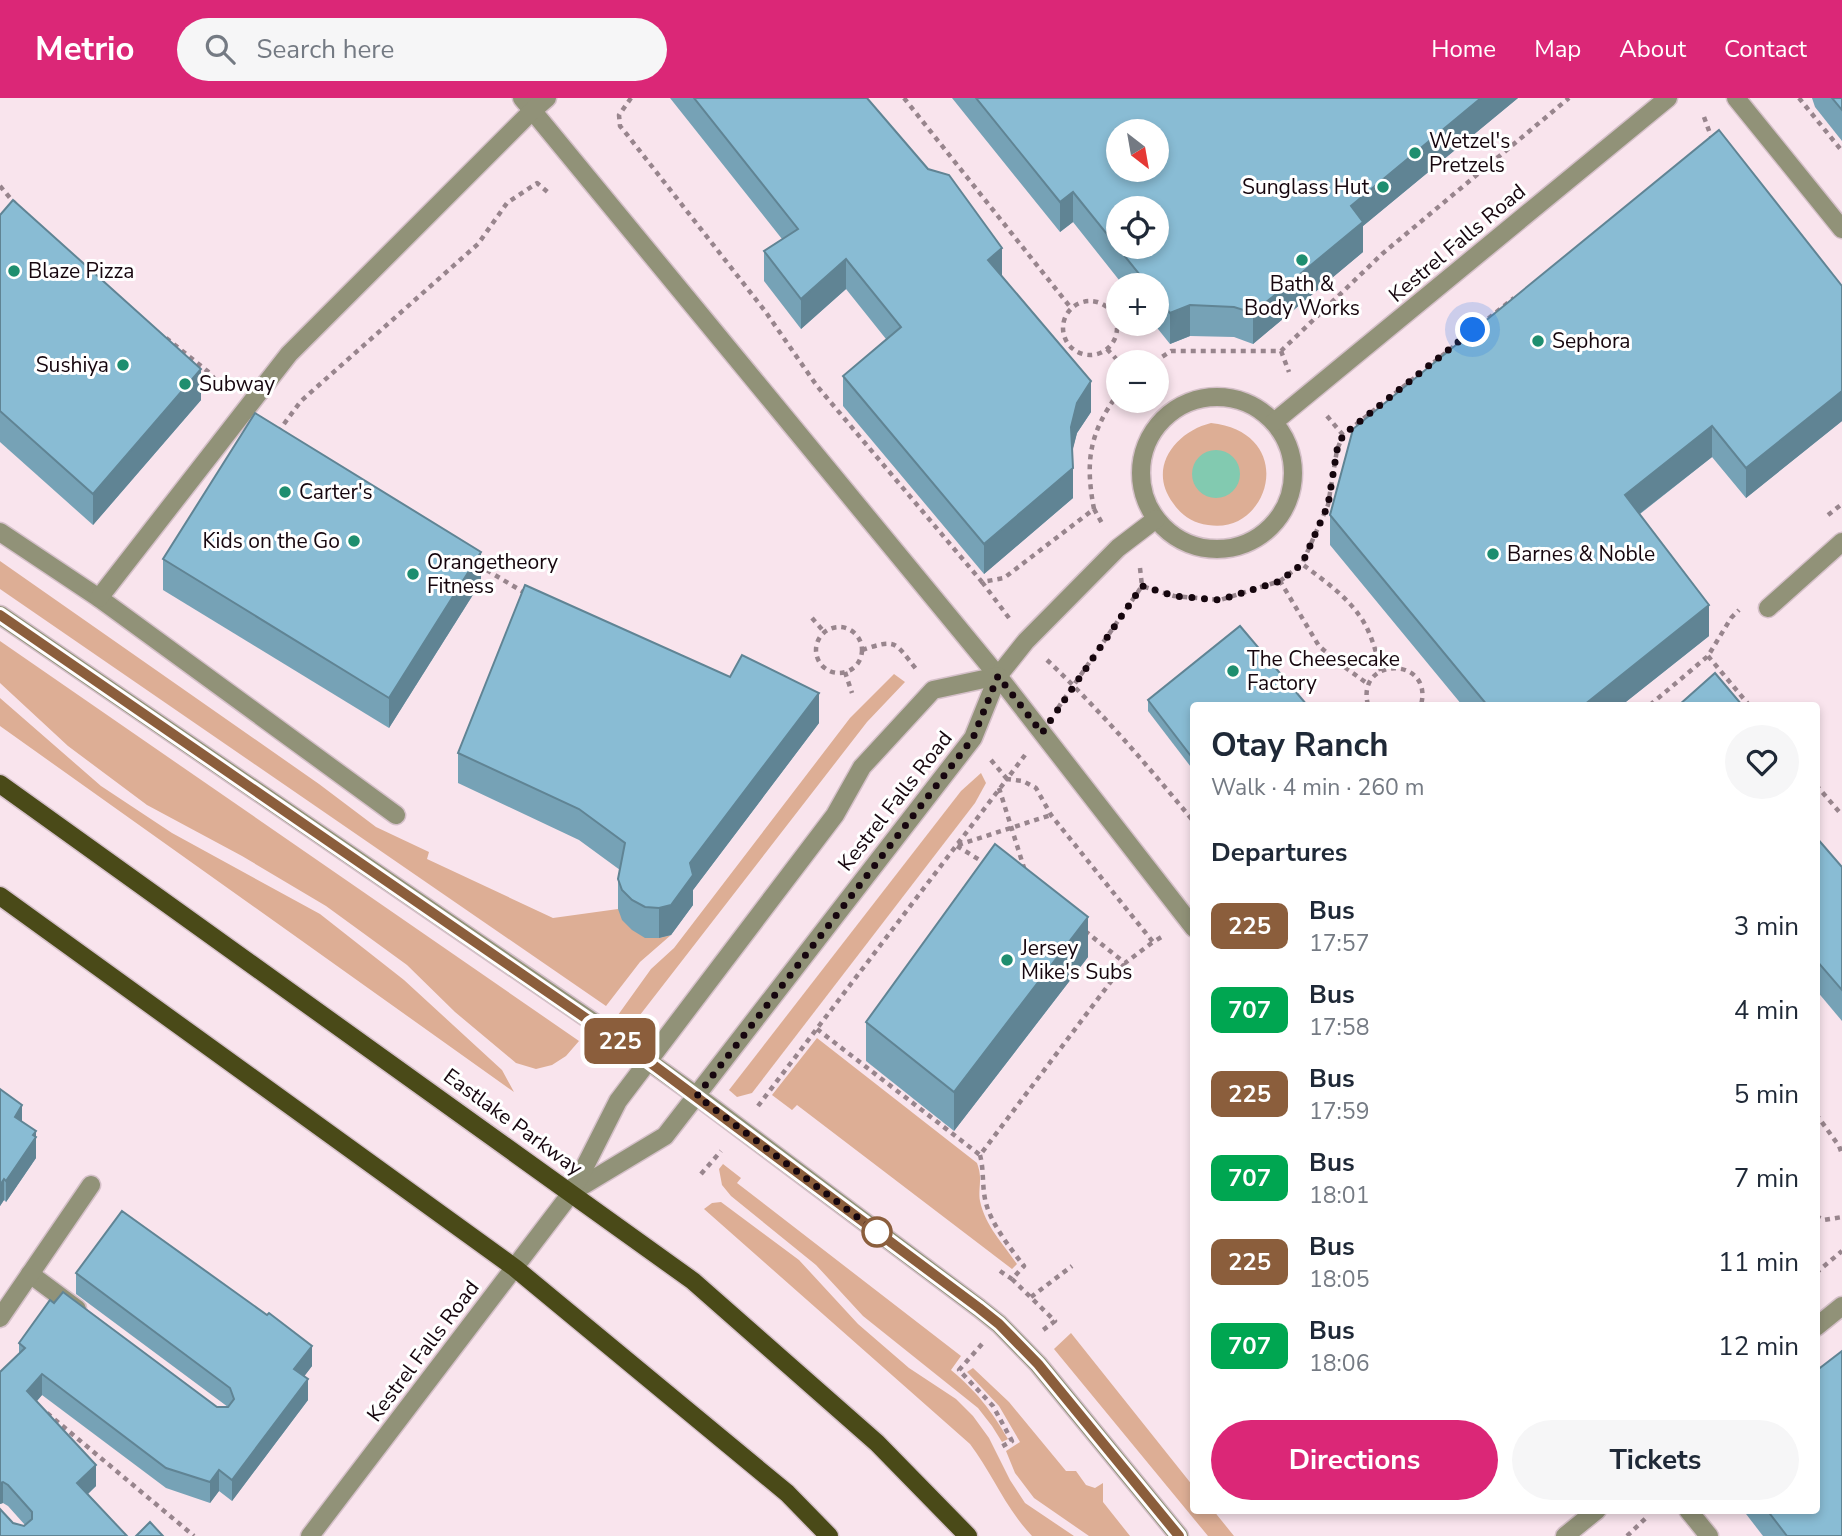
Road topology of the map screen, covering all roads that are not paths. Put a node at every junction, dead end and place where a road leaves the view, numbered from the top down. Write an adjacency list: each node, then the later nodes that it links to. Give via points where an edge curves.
1 (547, 98): 4 (street)
2 (1668, 98): 6 (street, Kestrel Falls Road)
3 (1736, 98): 5 (street)
4 (526, 105): 10 (street, via 289,354); 13 (street)
5 (1842, 229)
6 (1274, 422): 7 (street, via 1254,406 1230,397 1204,397 1169,414 1145,445 1140,470 1144,496); 7 (street, via 1287,443 1293,466 1291,491 1265,532 1244,544 1220,549 1195,546 1173,536)
7 (1156, 519): 13 (street, via 1118,548 1042,622)
8 (0, 532): 10 (street)
9 (1842, 542): 11 (street)
10 (99, 598): 15 (street)
11 (1768, 608)
12 (0, 615): 18 (street)
13 (998, 676): 17 (street); 18 (street, Kestrel Falls Road, via 933,690 862,767 835,815); 19 (street, Kestrel Falls Road, via 973,738)
14 (0, 784): 21 (main road, Eastlake Parkway)
15 (397, 815)
16 (0, 896): 22 (main road)
17 (1190, 924)
18 (648, 1061): 19 (street); 21 (street, Kestrel Falls Road, via 618,1101)
19 (697, 1096): 21 (street, Kestrel Falls Road, via 665,1136); 33 (street, via 999,1324 1038,1364)
20 (91, 1185): 23 (street)
21 (572, 1192): 22 (street, Kestrel Falls Road); 32 (main road, Eastlake Parkway, via 693,1281 877,1444)
22 (515, 1268): 30 (street, Kestrel Falls Road); 31 (main road, via 787,1493)
23 (30, 1274): 25 (street); 26 (street)
24 (1842, 1306): 27 (street)
25 (0, 1318)
26 (94, 1322)
27 (1820, 1324)
28 (1592, 1514): 34 (street)
29 (1691, 1514): 35 (street)
30 (310, 1536)
31 (829, 1536)
32 (968, 1536)
33 (1179, 1536)
34 (1565, 1536)
35 (1709, 1536)

